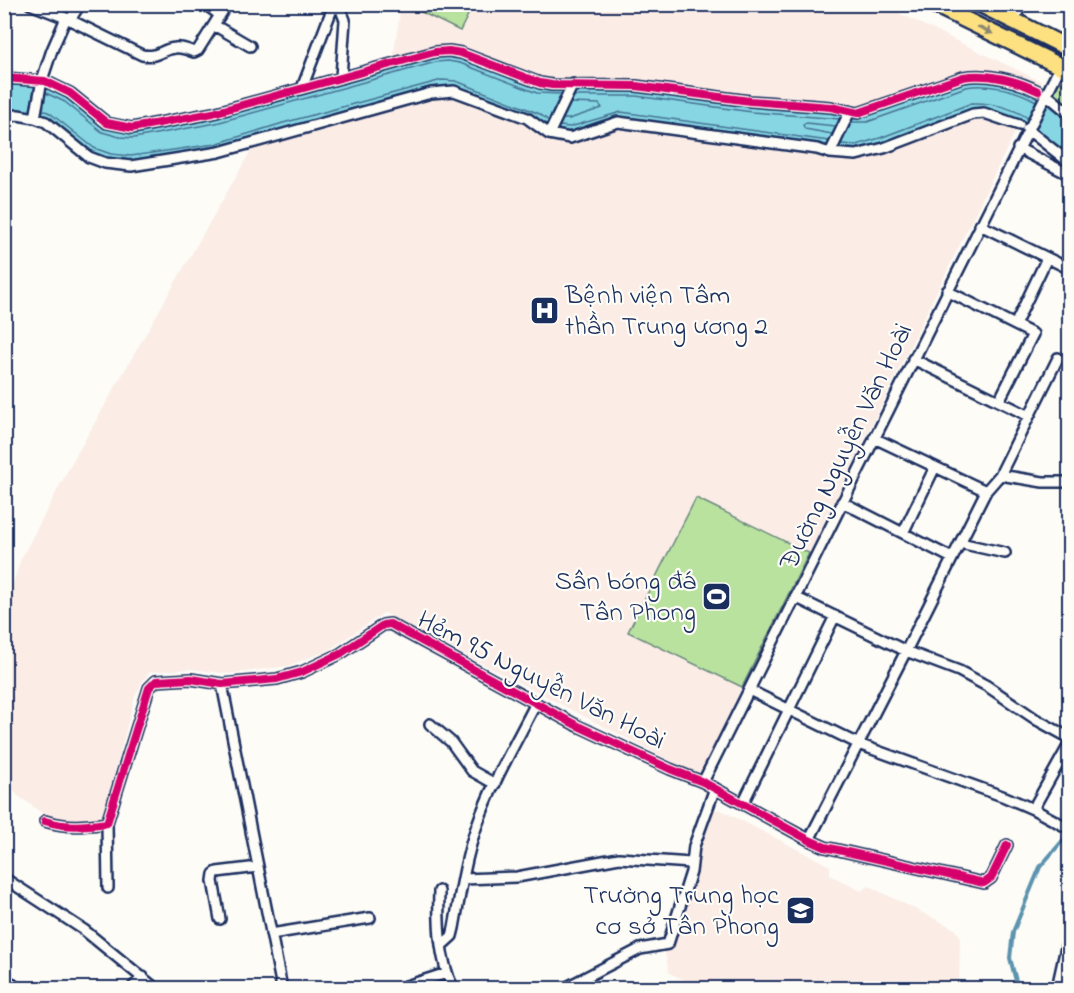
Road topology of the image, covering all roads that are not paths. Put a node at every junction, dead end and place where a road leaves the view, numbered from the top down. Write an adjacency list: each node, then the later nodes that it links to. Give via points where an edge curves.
1 (30, 4): 10 (street)
2 (80, 4): 10 (street)
3 (205, 4): 9 (street)
4 (227, 4): 9 (street)
5 (933, 4): 15 (main road, one-way to 15)
6 (980, 4): 11 (main road)
7 (1022, 4): 11 (street)
8 (334, 5): 16 (street, via 345,20); 20 (street)
9 (220, 15): 12 (street)
10 (68, 19): 12 (street, via 152,57 172,48 198,50); 18 (street)
11 (1014, 21): 14 (main road)
12 (214, 25): 13 (street)
13 (250, 46)
14 (1070, 49)
15 (1065, 69): 21 (street)
16 (341, 77): 19 (street, via 449,51 540,82); 20 (street)
17 (4, 78): 18 (street)
18 (42, 81): 20 (street, via 70,93 107,123 132,128 213,113); 25 (street)
19 (573, 84): 22 (street, via 636,86); 27 (street)
20 (302, 88)
21 (1042, 92): 22 (street, via 1026,84 978,75 865,112); 23 (street); 26 (street, Đường Nguyễn Văn Hoài)
22 (850, 111): 29 (street)
23 (1070, 114)
24 (4, 117): 25 (street)
25 (35, 118): 27 (street, via 89,157 131,166 219,152 440,91 454,91 527,118)
26 (1023, 127): 28 (street, Đường Nguyễn Văn Hoài); 29 (street, via 984,113 973,114 866,153); 30 (street)
27 (549, 134): 29 (street, via 570,138 618,122 817,148)
28 (1018, 148): 31 (street); 32 (street, Đường Nguyễn Văn Hoài)
29 (830, 153)
30 (1070, 163)
31 (1070, 175)
32 (980, 225): 33 (street); 35 (street, Đường Nguyễn Văn Hoài)
33 (1047, 258): 34 (street); 36 (street)
34 (1070, 269)
35 (947, 291): 36 (street); 38 (street, Đường Nguyễn Văn Hoài)
36 (1015, 325): 39 (street, via 1033,334)
37 (1058, 358): 40 (street)
38 (913, 359): 39 (street); 41 (street, Đường Nguyễn Văn Hoài)
39 (999, 401): 40 (street)
40 (1029, 416): 43 (street)
41 (874, 438): 42 (street); 46 (street, Đường Nguyễn Văn Hoài)
42 (935, 467): 45 (street); 47 (street)
43 (1000, 475): 44 (street); 45 (street)
44 (1070, 482)
45 (986, 491): 48 (street)
46 (842, 502): 47 (street); 51 (street, Đường Nguyễn Văn Hoài)
47 (903, 533): 50 (street)
48 (960, 543): 49 (street); 50 (street)
49 (1005, 553)
50 (952, 558): 53 (street)
51 (795, 597): 52 (street); 55 (street, Đường Nguyễn Văn Hoài)
52 (835, 616): 53 (street); 57 (street)
53 (906, 651): 59 (street, via 959,671); 61 (street)
54 (222, 684): 56 (street, Hẻm 95 Nguyễn Văn Hoài, via 277,679 302,672 390,624); 68 (street, Hẻm 95 Nguyễn Văn Hoài, via 191,679 152,684); 73 (street)
55 (749, 690): 57 (street); 62 (street, Đường Nguyễn Văn Hoài)
56 (536, 703): 62 (street, Hẻm 95 Nguyễn Văn Hoài); 63 (street)
57 (789, 710): 61 (street); 65 (street)
58 (430, 724): 63 (street, via 451,742 472,771)
59 (1070, 738)
60 (1070, 743): 66 (street)
61 (859, 744): 66 (street); 70 (street)
62 (703, 782): 64 (street, Hẻm 95 Nguyễn Văn Hoài)
63 (495, 784): 75 (street, via 476,829)
64 (715, 788): 65 (street, Hẻm 95 Nguyễn Văn Hoài); 72 (street, via 694,846)
65 (743, 803): 70 (street, Hẻm 95 Nguyễn Văn Hoài)
66 (1033, 809): 69 (street)
67 (45, 821): 68 (street, via 75,827)
68 (107, 823): 76 (street)
69 (1066, 827)
70 (809, 840): 71 (street, Hẻm 95 Nguyễn Văn Hoài, via 984,883 992,878)
71 (1007, 845)
72 (692, 864): 75 (street, via 619,858 517,877); 92 (street, via 668,944 640,950)
73 (258, 867): 79 (street, via 214,874); 81 (street)
74 (4, 878): 84 (street, via 84,930)
75 (463, 879): 82 (street, via 452,936)
76 (108, 888)
77 (439, 891): 82 (street)
78 (370, 918): 81 (street)
79 (220, 919)
80 (1069, 932): 93 (street)
81 (271, 934): 89 (street)
82 (441, 946): 85 (street)
83 (4, 977): 86 (street)
84 (142, 977): 87 (street); 88 (street)
85 (450, 980): 90 (street); 91 (street)
86 (17, 988)
87 (132, 988)
88 (155, 988)
89 (282, 988)
90 (400, 988)
91 (440, 988)
92 (565, 988)
93 (1057, 988)

